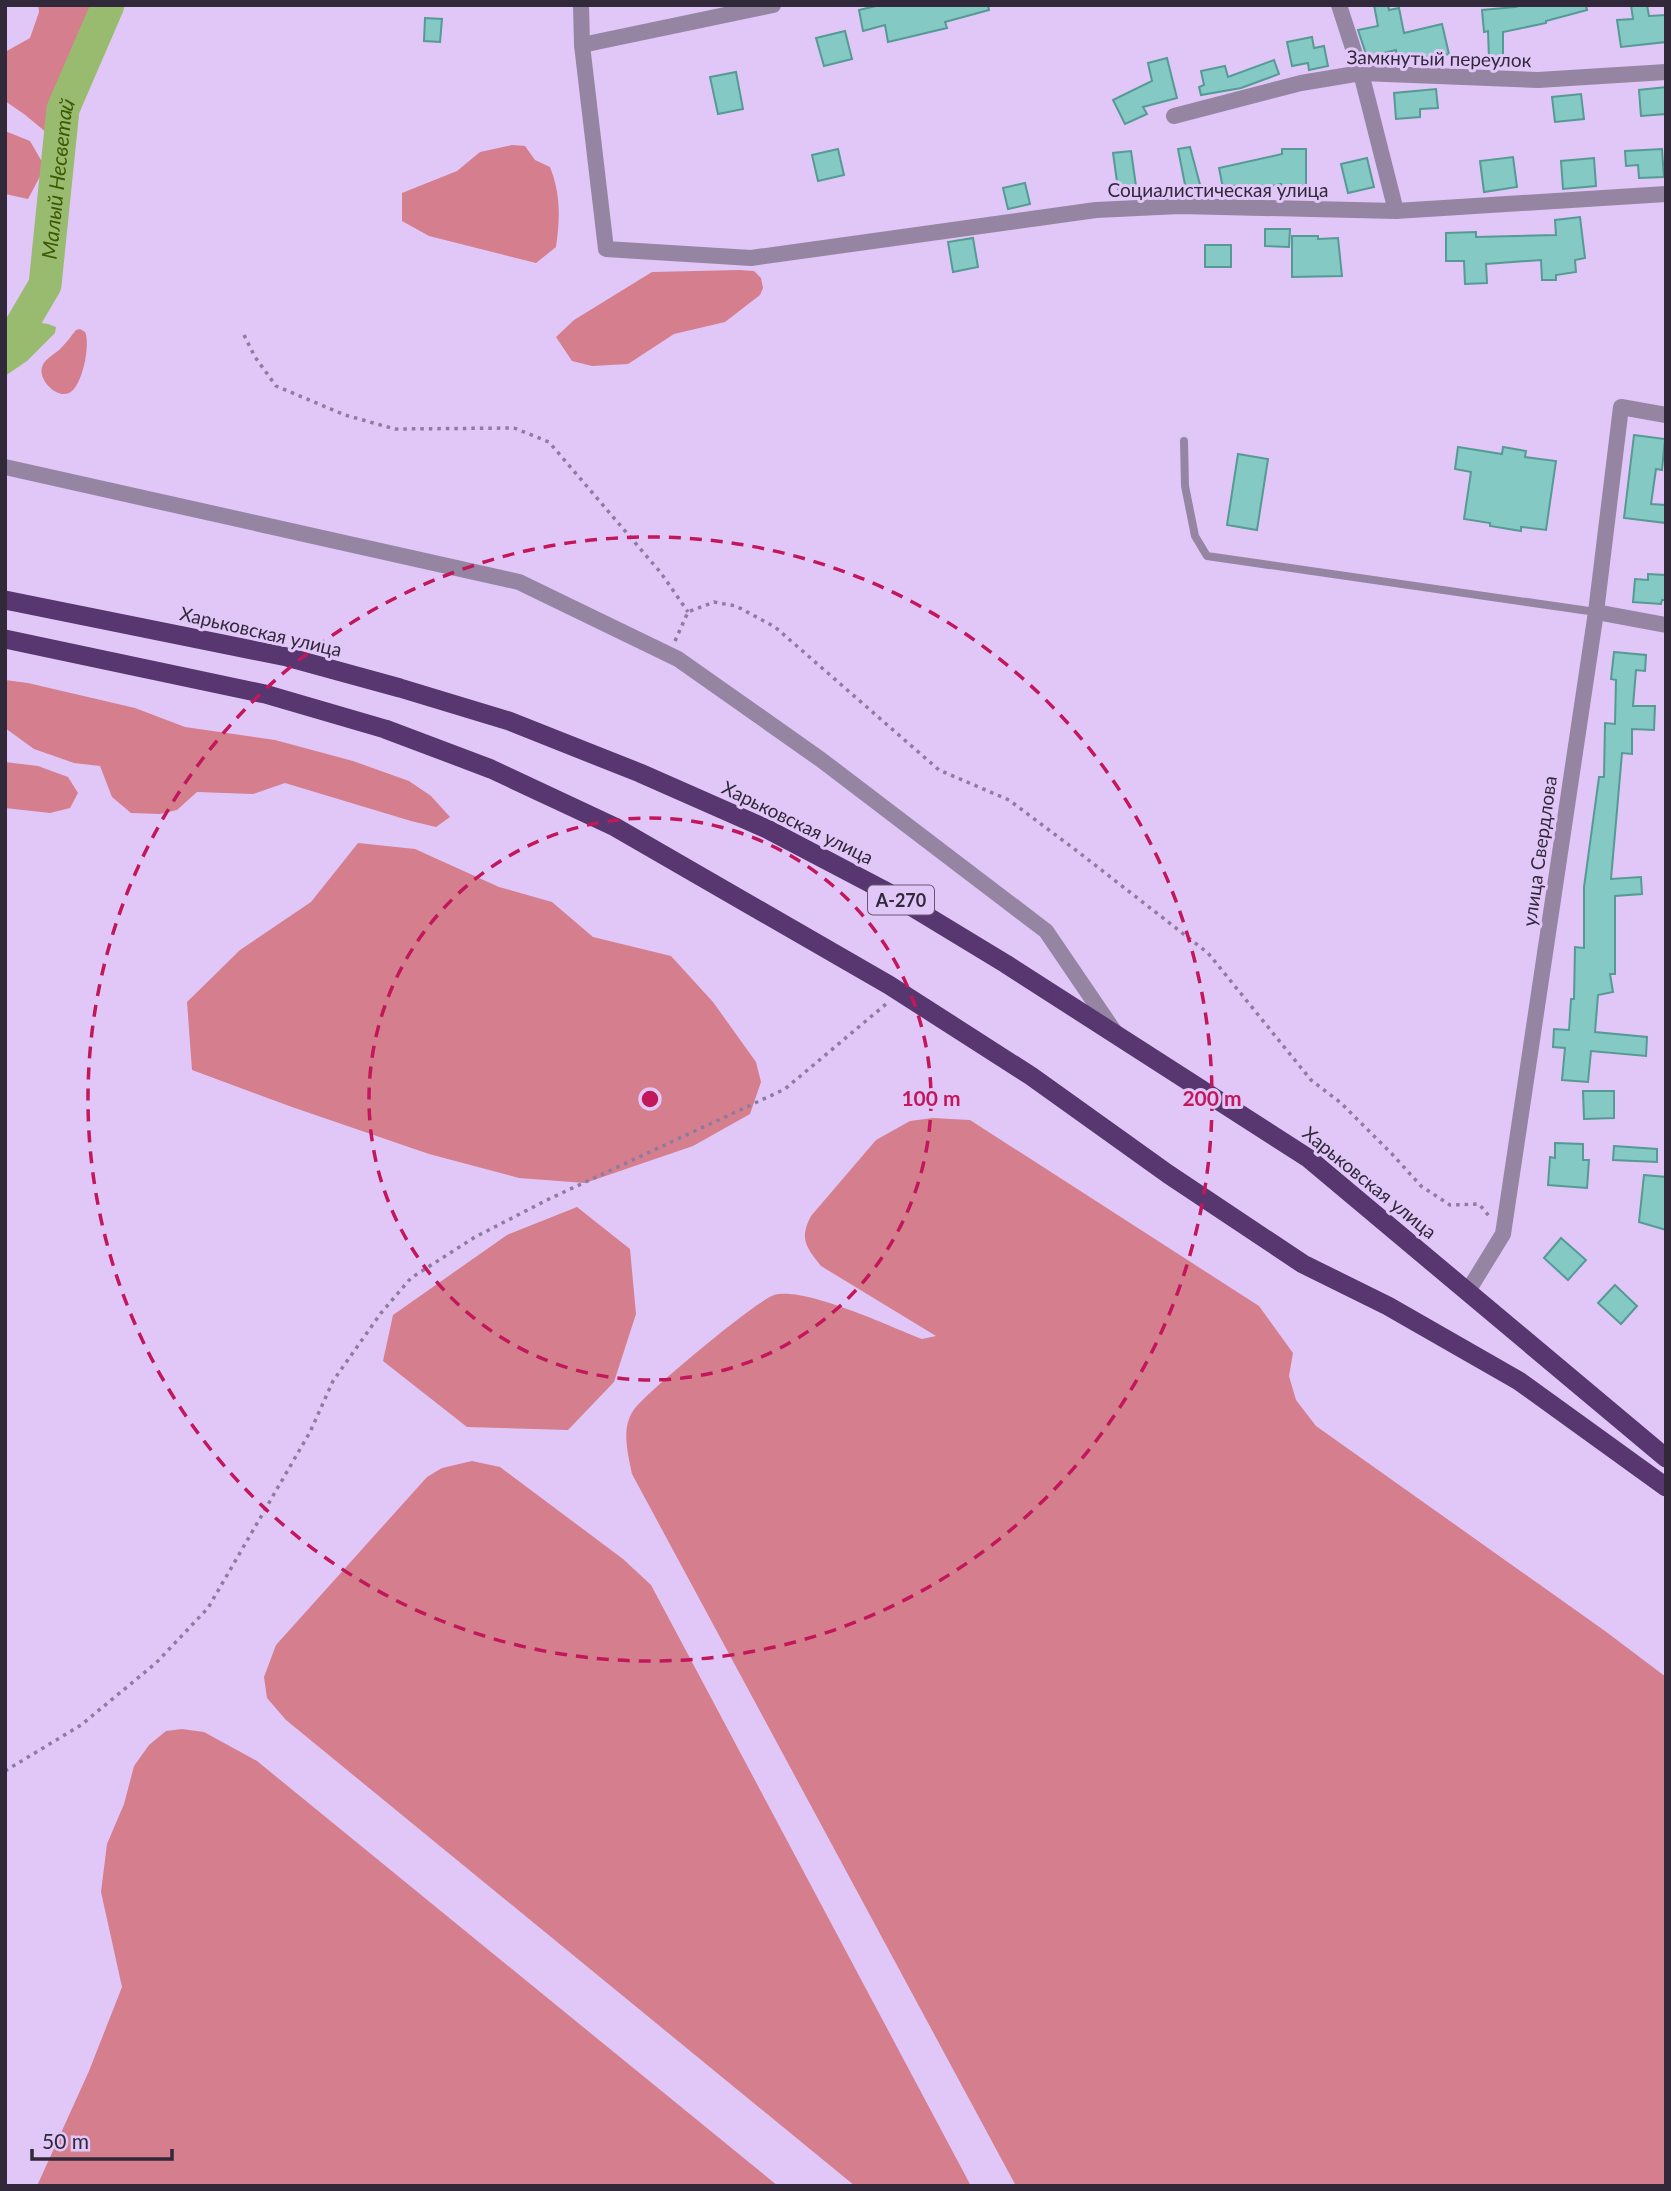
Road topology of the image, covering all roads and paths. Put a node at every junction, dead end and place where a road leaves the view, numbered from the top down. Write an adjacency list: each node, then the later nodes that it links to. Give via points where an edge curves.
1 (581, 5): 4 (street)
2 (773, 5): 4 (street)
3 (1339, 5): 6 (street)
4 (582, 45): 9 (street, Социалистическая улица, via 606,249 751,258 1096,210 1180,206)
5 (1666, 72): 6 (street, Замкнутый переулок, via 1538,80)
6 (1361, 74): 7 (street, Замкнутый переулок, via 1301,83); 9 (street)
7 (1174, 116)
8 (1666, 194): 9 (street, Социалистическая улица)
9 (1396, 211)
10 (244, 335): 15 (path, via 276,386 345,415 395,429 514,428 549,442 653,563)
11 (1666, 415): 16 (street, улица Свердлова, via 1621,407)
12 (1184, 441): 16 (lane, via 1187,499 1195,536 1207,556)
13 (5, 467): 19 (street, via 519,582)
14 (5, 600): 21 (highway, Харьковская улица / А-270, via 287,657 509,722 640,774 804,848 889,893)
15 (688, 612): 19 (path); 22 (path, via 714,602 736,606 775,627 939,770 1009,800 1067,843 1208,953 1311,1080 1421,1186 1450,1205 1479,1204)
16 (1596, 612): 17 (street); 22 (street, улица Свердлова)
17 (1666, 625)
18 (5, 639): 20 (highway, via 265,694 385,729 491,769 615,827)
19 (670, 654): 21 (street, via 820,759 1046,931)
20 (900, 992): 25 (highway, via 1031,1076 1303,1264 1388,1306 1519,1381); 26 (path, via 785,1089 512,1218 411,1278 333,1381 310,1432 208,1608 156,1663 81,1725)
21 (1117, 1036): 23 (highway, Харьковская улица / А-270, via 1308,1158)
22 (1503, 1234): 23 (street, улица Свердлова)
23 (1468, 1291): 24 (highway, Харьковская улица / А-270)
24 (1666, 1458)
25 (1666, 1487)
26 (5, 1771)

